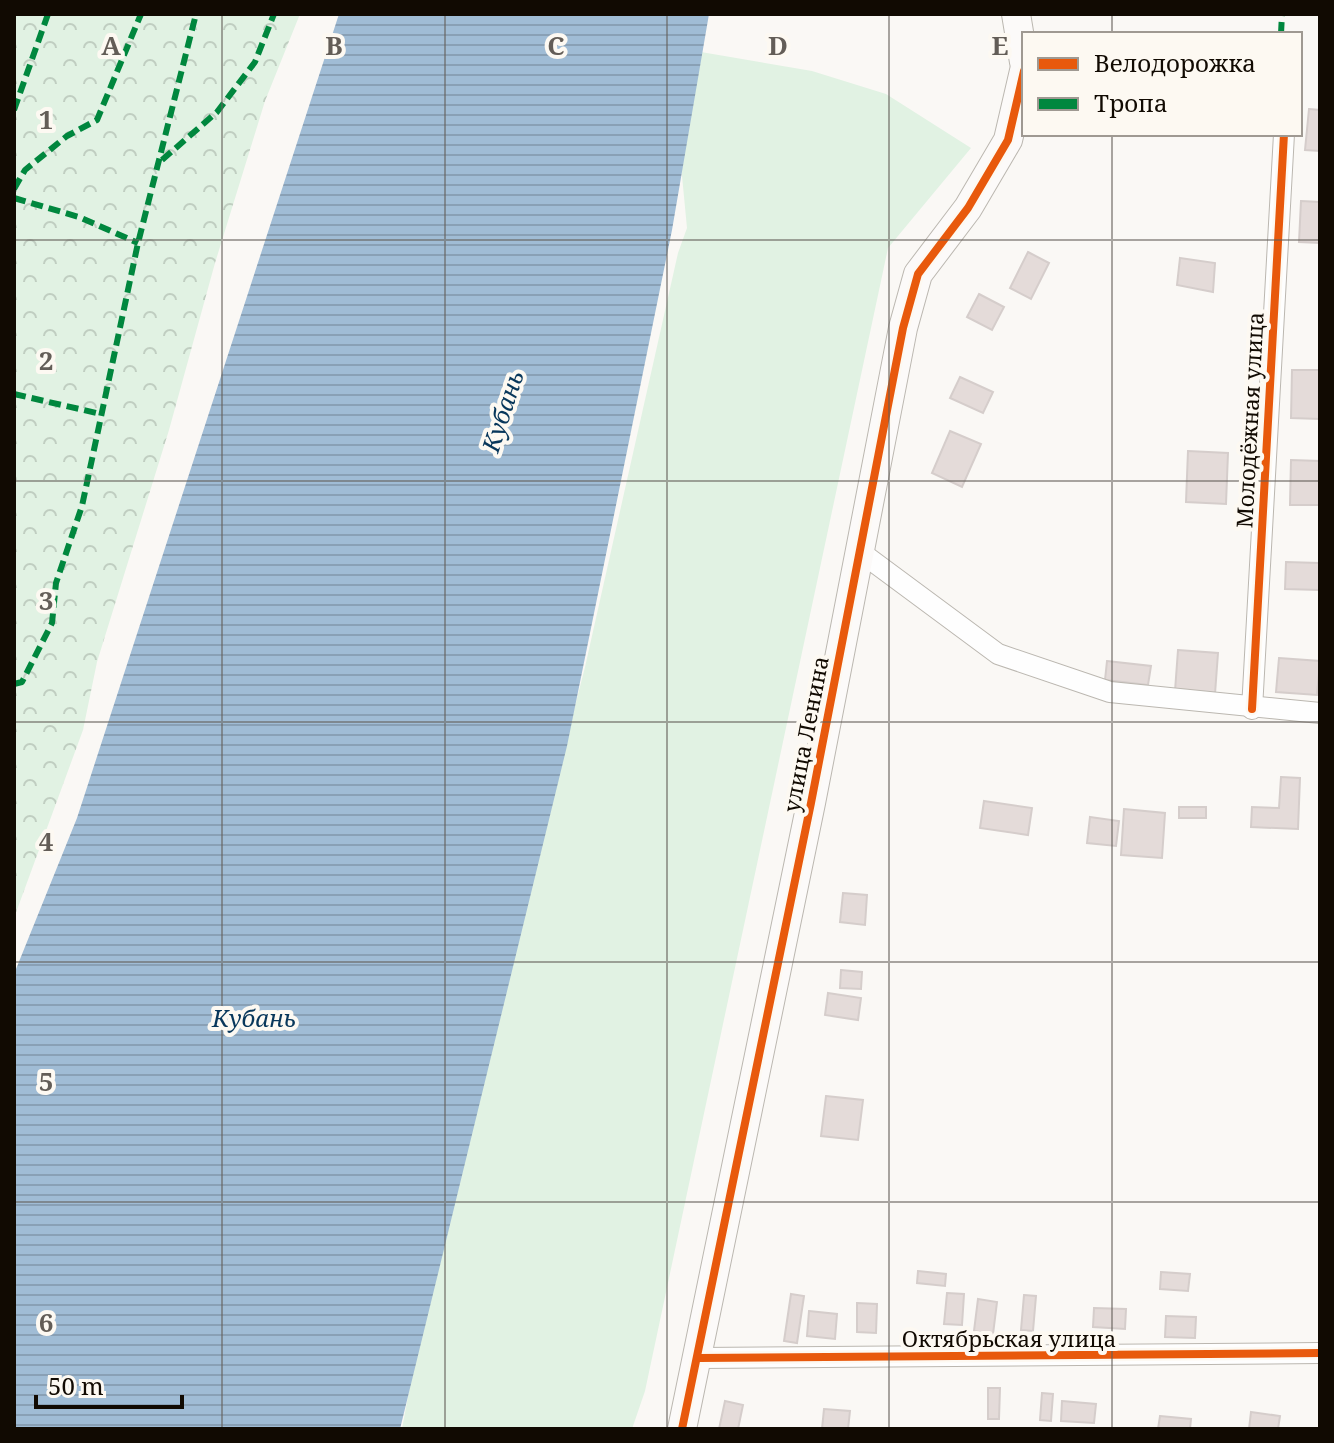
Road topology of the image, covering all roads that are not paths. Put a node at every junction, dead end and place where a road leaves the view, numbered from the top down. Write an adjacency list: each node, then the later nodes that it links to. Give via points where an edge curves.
1 (1022, 80): 3 (street, улица Ленина, via 1008,140 968,208 918,274)
2 (1284, 136): 4 (street, Молодёжная улица)
3 (859, 551): 4 (street, via 998,654 1110,692); 7 (street, улица Ленина)
4 (1252, 709): 5 (street)
5 (1320, 713)
6 (1320, 1353): 7 (street, Октябрьская улица)
7 (699, 1358): 8 (street, улица Ленина)
8 (682, 1429)

